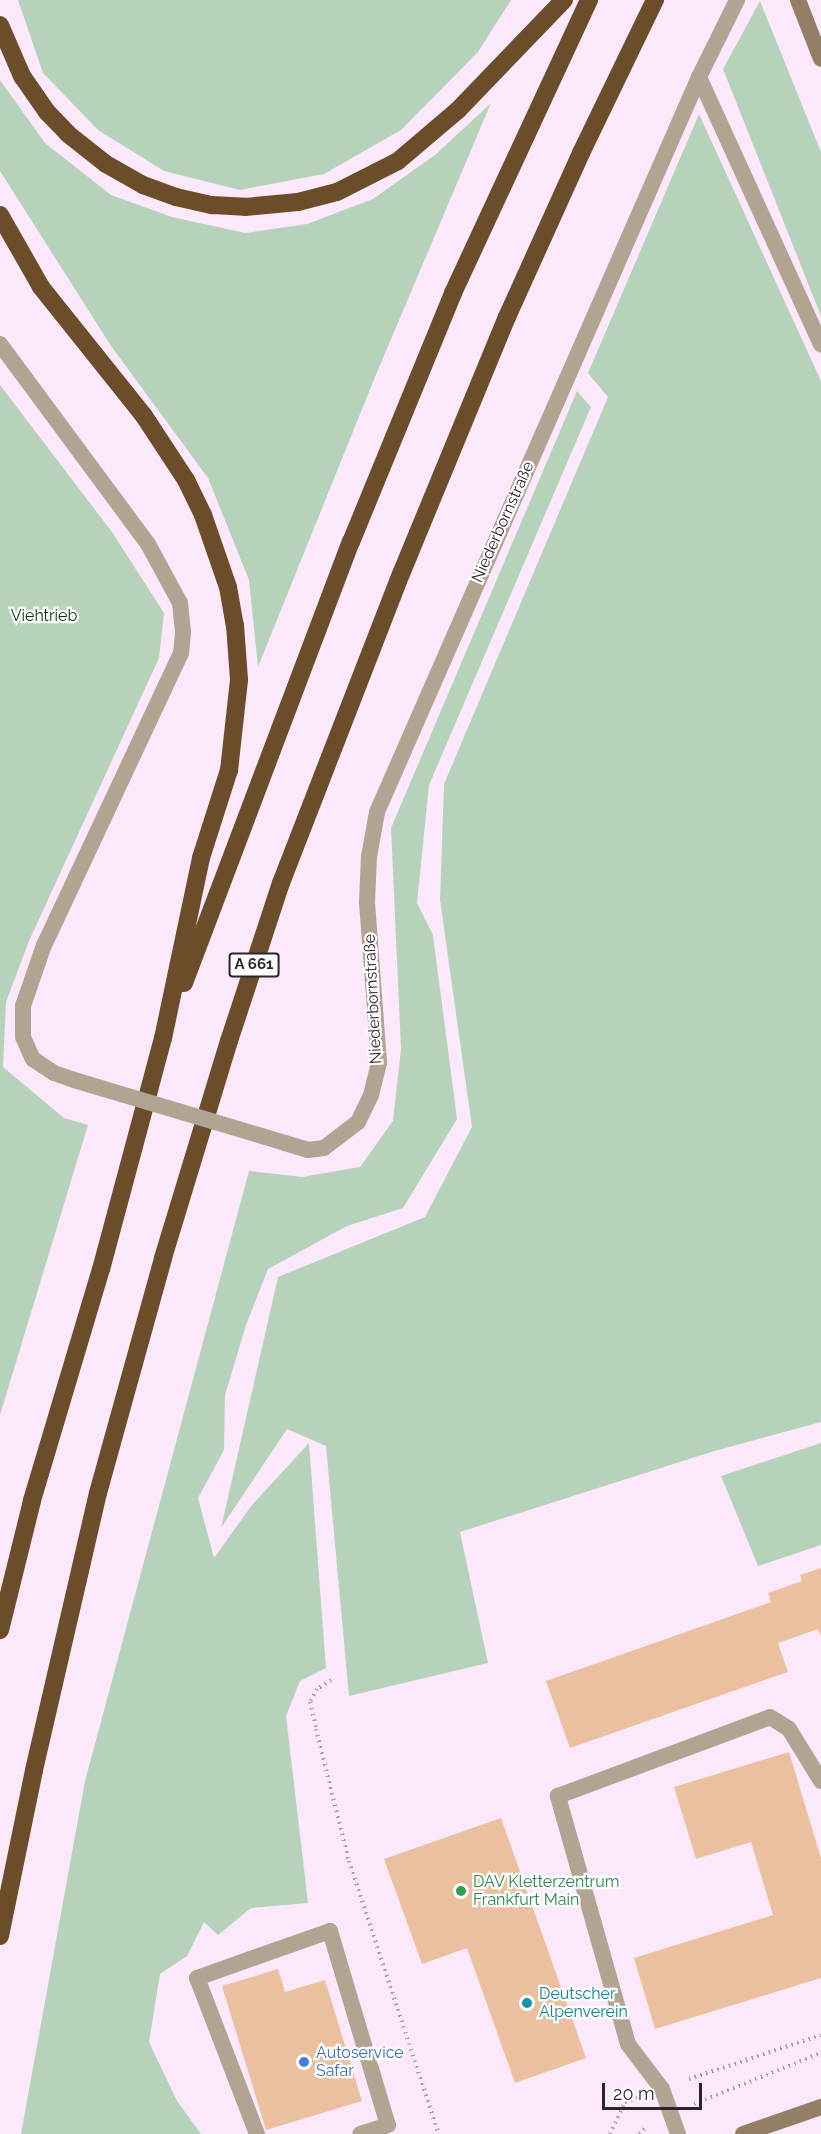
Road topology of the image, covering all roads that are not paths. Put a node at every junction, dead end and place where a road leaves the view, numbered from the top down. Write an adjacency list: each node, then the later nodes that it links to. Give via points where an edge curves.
1 (564, 0): 6 (highway, via 458,110 398,160 337,192 298,202 245,207 176,198 142,185 106,164 47,112 22,76)
2 (589, 0): 12 (highway, via 453,293 373,488)
3 (655, 0): 15 (highway, A 661, via 507,317 401,574 281,883 228,1041 98,1492)
4 (737, 0): 8 (lane, Niederbornstraße)
5 (798, 0): 7 (main road)
6 (0, 25)
7 (821, 59)
8 (699, 77): 10 (lane, Niederbornstraße, bridge, via 377,812 369,856 367,902 379,1062 371,1095 358,1122 324,1148 308,1150 74,1080 33,1059 23,1037 21,1020 26,995 44,945 181,652 183,632 180,603 148,544); 11 (lane)
9 (0, 215): 12 (highway, via 41,287 144,416 186,480 203,515 228,587 239,680 228,770 201,858)
10 (0, 344)
11 (821, 345)
12 (163, 1038): 13 (highway, via 101,1269 32,1501)
13 (0, 1630)
14 (821, 1781): 19 (lane, via 789,1729 770,1716 558,1796 628,2044 663,2089)
15 (0, 1936)
16 (821, 2107): 20 (main road)
17 (257, 2134): 18 (lane, via 197,1978 330,1931 388,2125)
18 (360, 2134)
19 (678, 2134)
20 (742, 2134)

